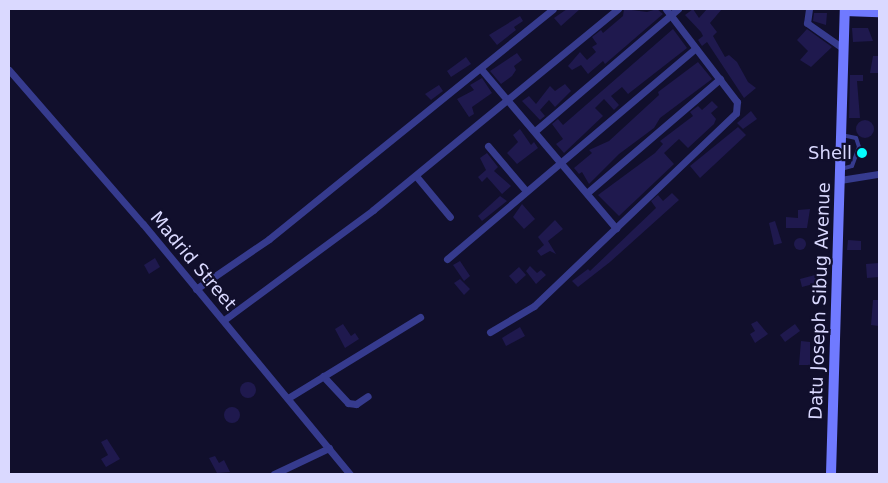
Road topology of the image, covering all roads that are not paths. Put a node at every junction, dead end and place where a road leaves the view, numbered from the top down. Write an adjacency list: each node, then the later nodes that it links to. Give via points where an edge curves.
1 (552, 9): 11 (street)
2 (618, 9): 14 (street)
3 (666, 9): 8 (street)
4 (678, 9): 8 (street)
5 (809, 9): 10 (street, via 807,23)
6 (845, 10): 7 (main road); 10 (main road, Datu Joseph Sibug Avenue)
7 (879, 12)
8 (671, 16): 9 (street); 15 (street)
9 (696, 48): 13 (street); 18 (street)
10 (844, 49): 16 (main road, Datu Joseph Sibug Avenue)
11 (481, 69): 14 (street); 28 (street, via 269,239)
12 (9, 70): 28 (street, Madrid Street)
13 (720, 79): 24 (street); 26 (street, via 738,102 736,113)
14 (508, 100): 15 (street); 21 (street)
15 (535, 131): 18 (street)
16 (842, 134): 19 (main road, Datu Joseph Sibug Avenue); 19 (lane, via 856,138 859,147 852,166)
17 (488, 146): 23 (street)
18 (562, 160): 23 (street); 24 (street)
19 (841, 169): 22 (main road, Datu Joseph Sibug Avenue)
20 (879, 174): 22 (street)
21 (416, 176): 25 (street); 30 (street)
22 (840, 180): 38 (main road, Datu Joseph Sibug Avenue)
23 (526, 191): 27 (street)
24 (588, 192): 26 (street)
25 (450, 217)
26 (616, 228): 31 (street, via 534,306)
27 (447, 259)
28 (196, 289): 30 (street, Madrid Street)
29 (420, 317): 32 (street)
30 (224, 320): 34 (street, Madrid Street)
31 (490, 332)
32 (323, 376): 33 (street, via 348,403 356,404); 34 (street)
33 (368, 396)
34 (288, 398): 35 (street, Madrid Street)
35 (328, 448): 36 (street); 37 (street, Madrid Street)
36 (274, 474)
37 (350, 474)
38 (831, 474)

